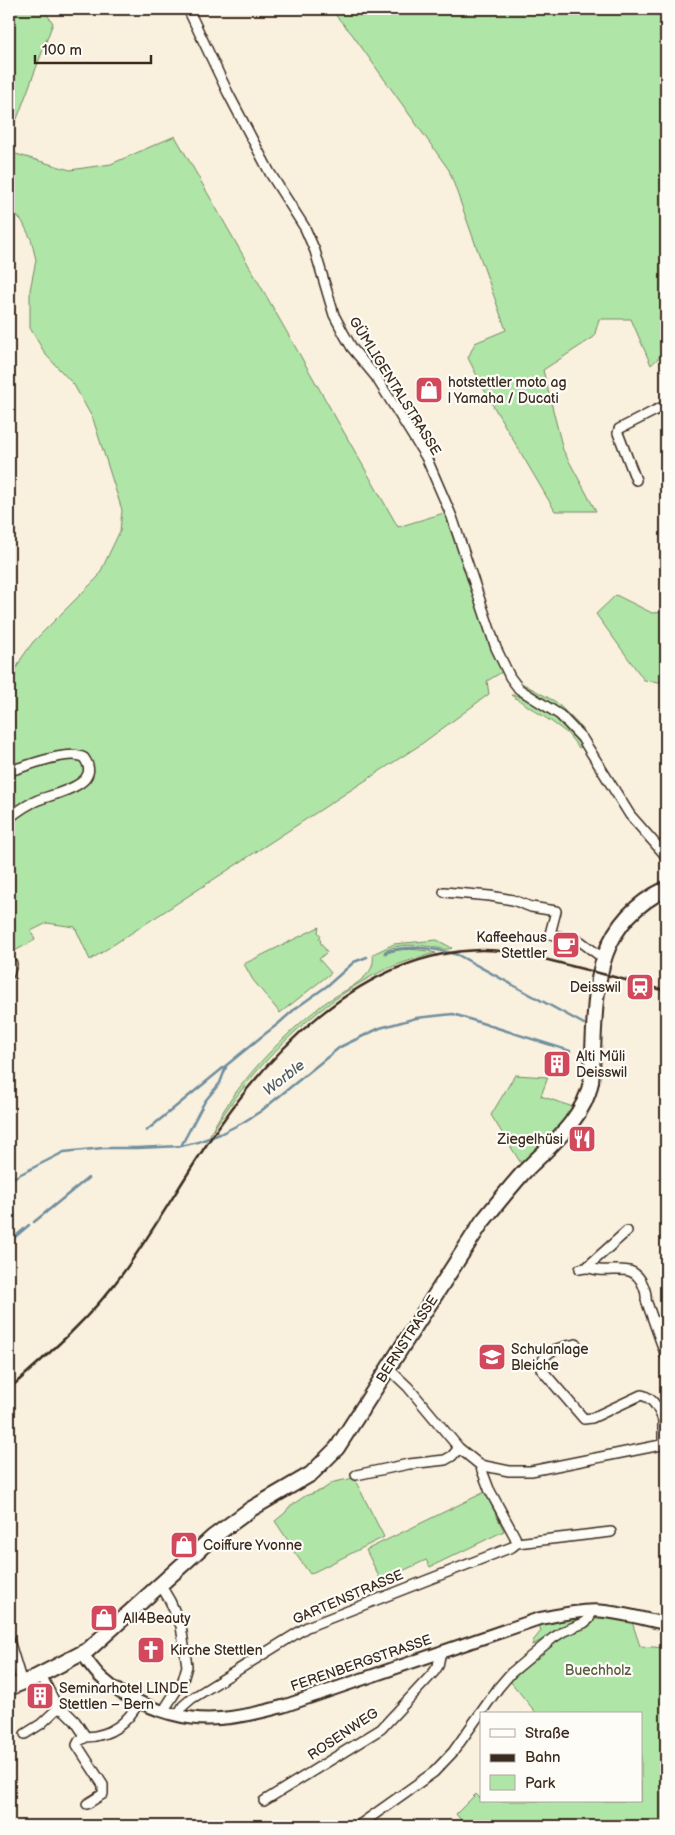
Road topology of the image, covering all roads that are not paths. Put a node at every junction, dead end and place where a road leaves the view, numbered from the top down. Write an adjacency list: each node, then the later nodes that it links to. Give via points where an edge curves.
1 (188, 9): 6 (street, GÜMLIGENTALSTRASSE, via 270,173 304,228 315,251 334,315 344,334 376,377 426,457 452,517 496,648 510,677 519,689 553,710 573,728 630,815)
2 (666, 405): 3 (street, via 619,429)
3 (636, 480)
4 (9, 771): 5 (street, via 75,755 84,758 88,768 86,777 70,790 31,803)
5 (9, 818)
6 (666, 856)
7 (666, 889): 9 (main road, BERNSTRASSE, via 643,902 624,920)
8 (444, 892): 9 (street, via 490,896 556,911 550,934 580,941)
9 (604, 959): 15 (main road, BERNSTRASSE, via 595,996 592,1075 584,1103 572,1121 482,1222)
10 (12, 964): 11 (street)
11 (9, 974)
12 (627, 1231): 14 (street, via 584,1268 631,1271 640,1277)
13 (576, 1344): 16 (street, via 551,1351 542,1359 541,1369 584,1419 640,1395 647,1396)
14 (666, 1356)
15 (388, 1368): 18 (street); 23 (main road, BERNSTRASSE, via 341,1443 323,1463 303,1480 235,1520)
16 (665, 1418): 17 (street)
17 (664, 1444): 19 (street, via 531,1471 509,1471)
18 (459, 1448): 19 (street); 20 (street, via 445,1460)
19 (480, 1465): 22 (street)
20 (356, 1475)
21 (611, 1532): 22 (street, GARTENSTRASSE)
22 (516, 1543): 36 (street, GARTENSTRASSE, via 512,1548 307,1627 191,1699)
23 (160, 1584): 28 (main road, BERNSTRASSE); 33 (street, via 181,1626 187,1666 183,1680)
24 (592, 1611): 25 (street, FERENBERGSTRASSE); 27 (street, FERENBERGSTRASSE, via 538,1619); 34 (street, via 584,1623 553,1638 510,1673)
25 (666, 1624)
26 (9, 1640): 30 (street)
27 (441, 1651): 36 (street, FERENBERGSTRASSE, via 265,1711 222,1717); 39 (street, ROSENWEG, via 434,1672 381,1729)
28 (82, 1653): 29 (main road, BERNSTRASSE); 31 (street, FERENBERGSTRASSE, via 114,1689)
29 (41, 1675): 30 (main road, BERNSTRASSE); 32 (street)
30 (15, 1685)
31 (139, 1701): 33 (street, FERENBERGSTRASSE); 38 (street, via 118,1728 98,1737)
32 (58, 1708): 37 (street); 38 (street, via 75,1721)
33 (164, 1710): 36 (street, FERENBERGSTRASSE)
34 (482, 1712)
35 (480, 1714): 41 (street, via 454,1752 434,1772)
36 (178, 1715)
37 (25, 1734)
38 (86, 1737): 40 (street, via 77,1746 102,1785 103,1794)
39 (264, 1801)
40 (87, 1804)
41 (358, 1826)

